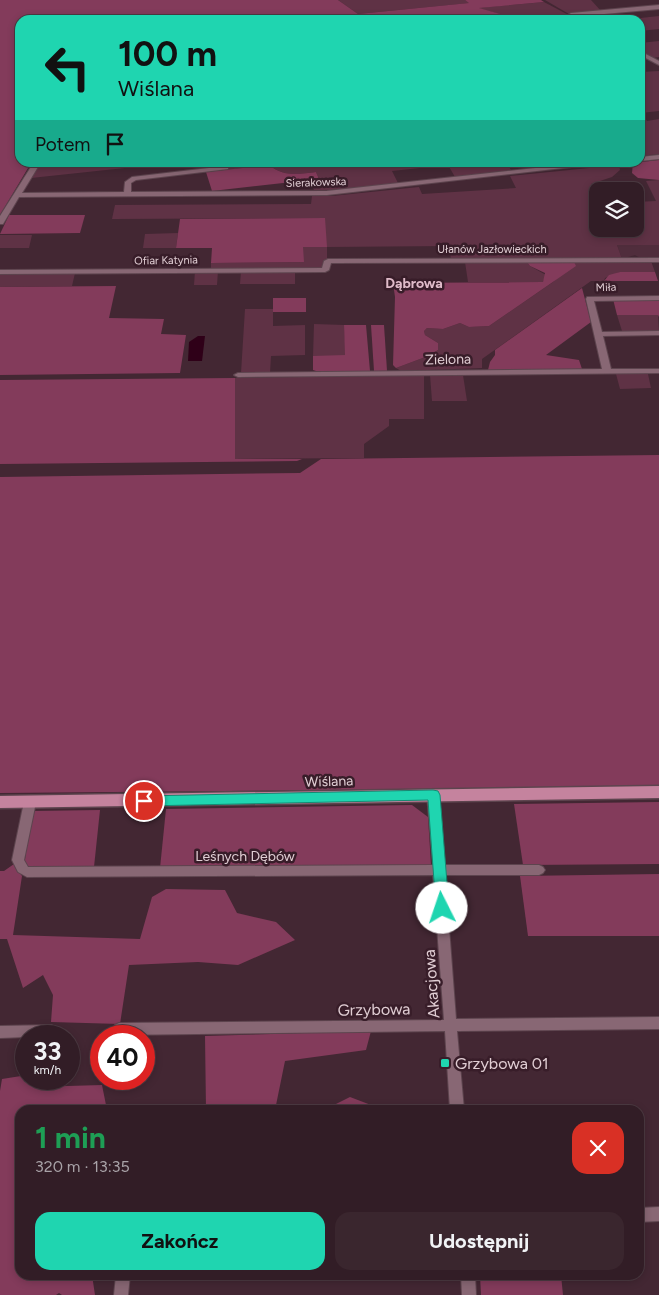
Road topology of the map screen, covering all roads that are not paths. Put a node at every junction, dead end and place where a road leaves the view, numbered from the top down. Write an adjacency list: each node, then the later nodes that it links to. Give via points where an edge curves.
1 (659, 7): 2 (street)
2 (571, 15)
3 (645, 56): 4 (street)
4 (659, 63)
5 (659, 157): 6 (street)
6 (645, 159)
7 (35, 167): 11 (street)
8 (566, 167): 10 (street, Sierakowska, via 334,192)
9 (226, 168): 10 (street, via 134,178 128,182)
10 (126, 195): 11 (street, Sierakowska)
11 (18, 196): 12 (street)
12 (0, 222)
13 (659, 260): 14 (street, Ułanów Jazłowieckich)
14 (326, 262): 15 (street, Ofiar Katynia, via 325,270)
15 (0, 272)
16 (659, 298): 18 (street, Miła, via 590,299)
17 (659, 333): 18 (street)
18 (597, 334): 19 (street, Miła)
19 (607, 371): 20 (street, Zielona); 21 (street, Zielona)
20 (659, 371)
21 (238, 375)
22 (659, 792): 23 (main road, Wiślana)
23 (433, 795): 25 (main road, Wiślana); 26 (street, Akacjowa)
24 (0, 802): 25 (main road, Wiślana)
25 (30, 802): 26 (street, Leśnych Dębów, via 18,860 23,871 27,872)
26 (440, 870): 27 (street, Leśnych Dębów); 29 (street, Akacjowa)
27 (539, 870)
28 (659, 1023): 29 (street, Grzybowa)
29 (451, 1025): 30 (street, Grzybowa); 33 (street, Akacjowa)
30 (155, 1029)
31 (0, 1032): 32 (street)
32 (15, 1032)
33 (457, 1105)
34 (644, 1214): 35 (street)
35 (659, 1214)
36 (122, 1280): 38 (street)
37 (468, 1280): 39 (street)
38 (120, 1295)
39 (469, 1295)

